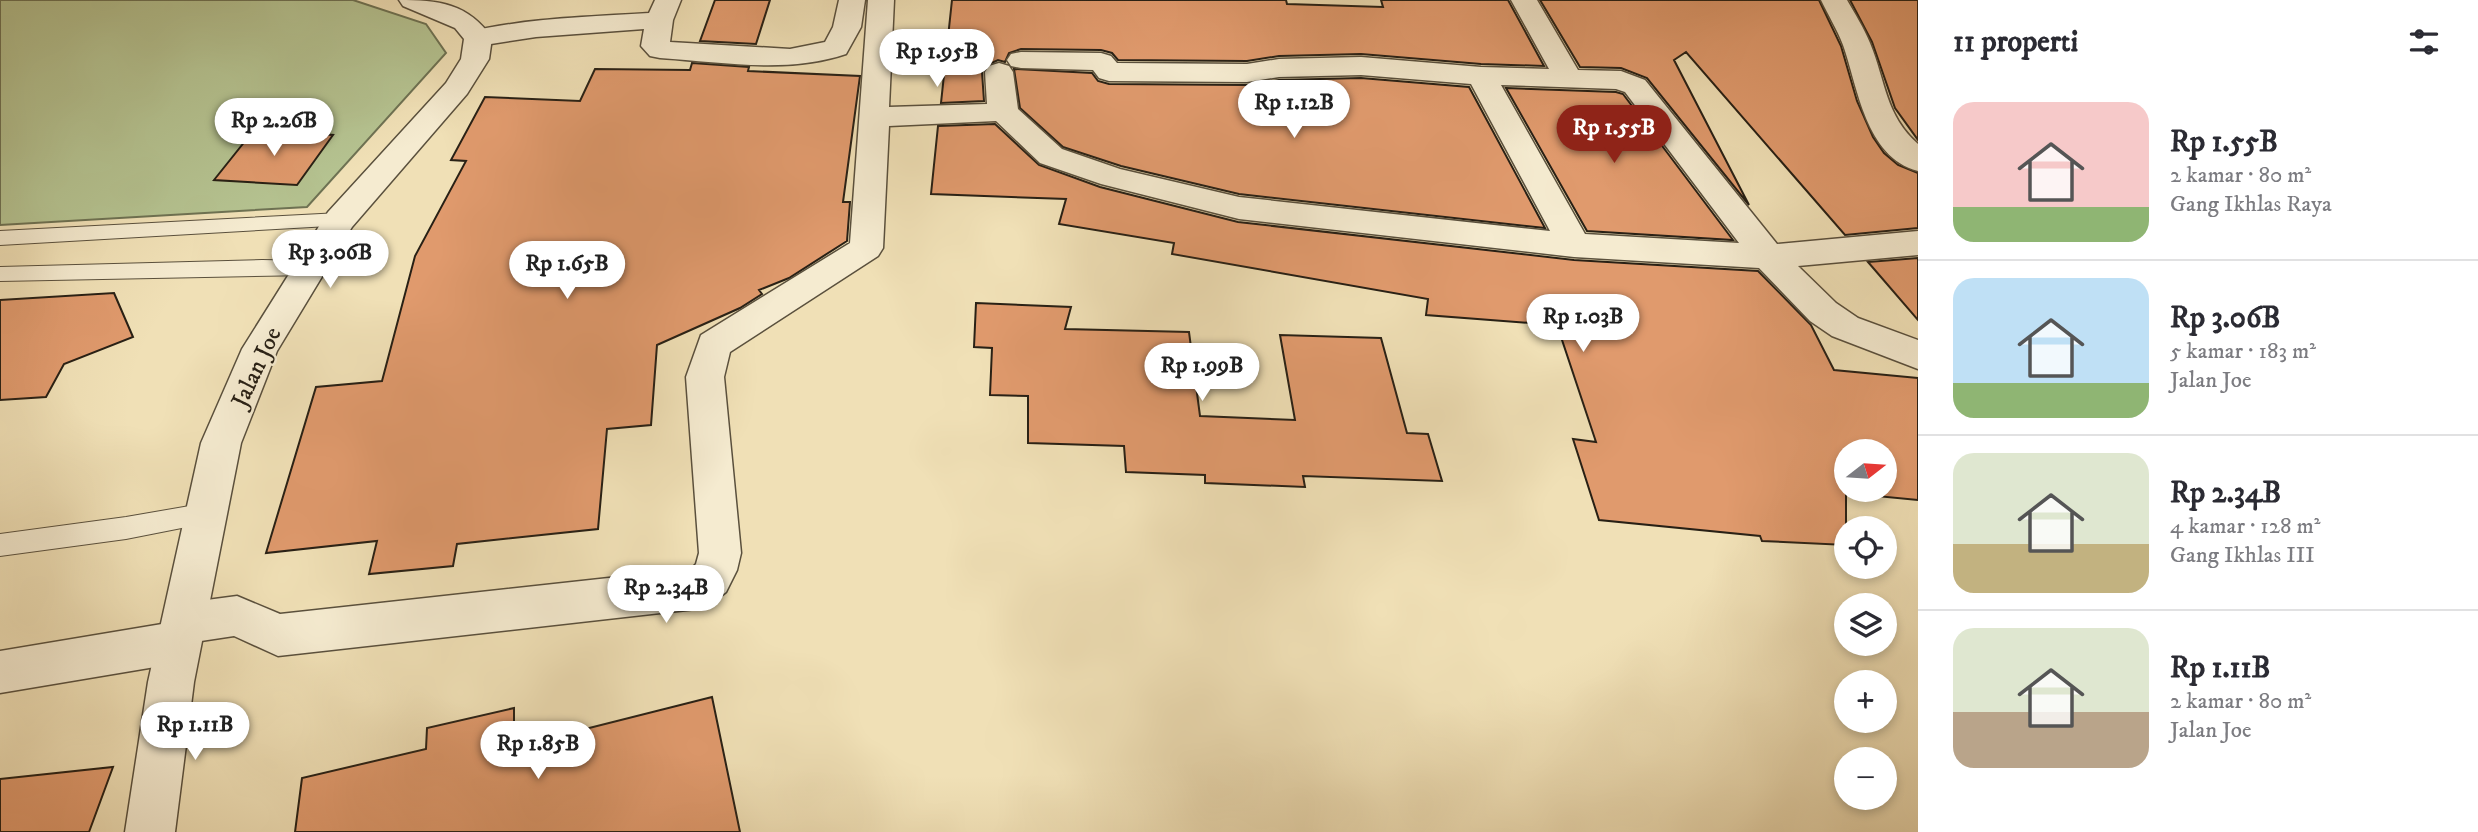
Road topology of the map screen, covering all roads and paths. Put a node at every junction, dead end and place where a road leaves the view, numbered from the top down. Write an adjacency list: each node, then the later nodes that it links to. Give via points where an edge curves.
1 (412, 0): 7 (street, via 465,23)
2 (852, 0): 6 (street, via 847,27 836,48 790,57 660,50 655,46)
3 (881, 0): 11 (street)
4 (1524, 0): 9 (street)
5 (1834, 0): 12 (street, via 1856,43 1876,110 1890,136)
6 (663, 10): 7 (street)
7 (478, 38): 13 (street, Jalan Joe, via 475,59 457,88)
8 (1481, 76): 9 (street); 10 (street, via 1361,66 1247,73 1109,72 1101,62 1010,66); 16 (street)
9 (1568, 78): 17 (street, via 1612,79 1635,86)
10 (1003, 112): 11 (street); 16 (street, via 1052,156 1112,177 1239,208)
11 (874, 117): 23 (street, via 866,248 714,345 705,377 720,553 710,582 696,590 278,635 237,616)
12 (1918, 161)
13 (340, 220): 14 (lane); 18 (street, Jalan Joe)
14 (0, 238)
15 (1918, 243): 17 (street)
16 (1574, 245): 17 (street)
17 (1768, 257): 20 (street, via 1845,327)
18 (310, 268): 19 (lane); 21 (street, Jalan Joe, via 260,349 221,443)
19 (0, 274)
20 (1918, 355)
21 (207, 513): 22 (lane); 23 (street, Jalan Joe)
22 (0, 545)
23 (178, 649): 24 (street); 25 (street, Jalan Joe)
24 (0, 672)
25 (150, 832)

